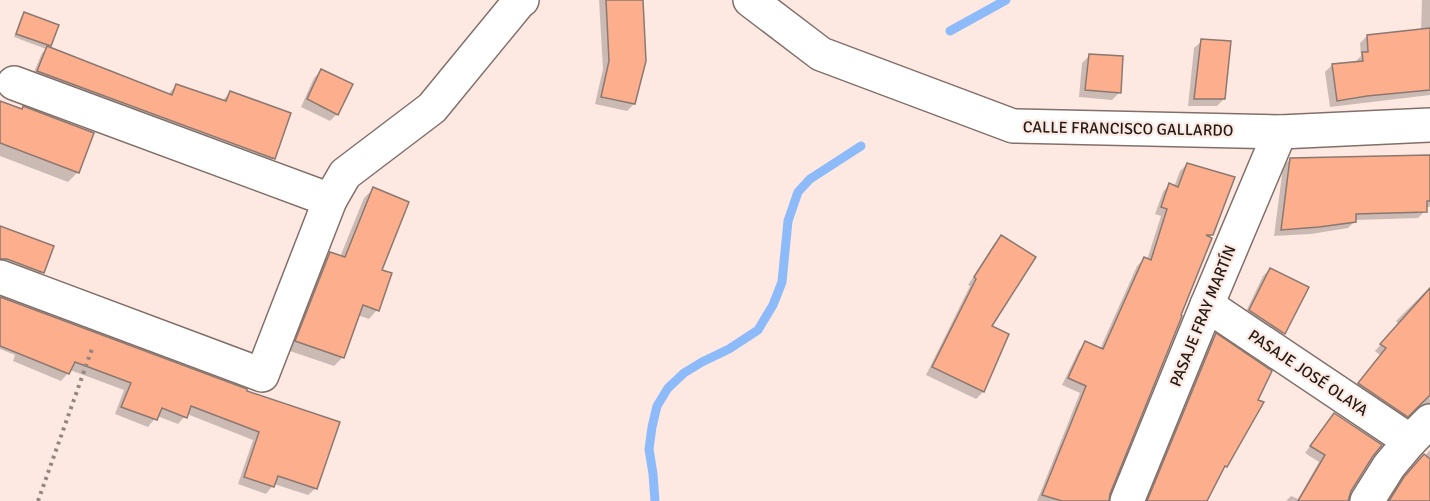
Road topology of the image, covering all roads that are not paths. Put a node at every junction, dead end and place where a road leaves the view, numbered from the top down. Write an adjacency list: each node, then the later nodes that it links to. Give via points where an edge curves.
1 (522, 0): 6 (street, via 432,108 345,174)
2 (750, 0): 5 (street, CALLE FRANCISCO GALLARDO, via 821,54 1013,126)
3 (14, 83): 6 (street)
4 (1430, 125): 5 (street, CALLE FRANCISCO GALLARDO)
5 (1280, 132): 8 (street, PASAJE FRAY MARTÍN)
6 (330, 200): 7 (street, via 262,375)
7 (0, 277)
8 (1207, 305): 9 (street, PASAJE JOSÉ OLAYA); 10 (street, PASAJE FRAY MARTÍN)
9 (1425, 426): 11 (street, via 1389,466)
10 (1127, 501)
11 (1366, 501)

